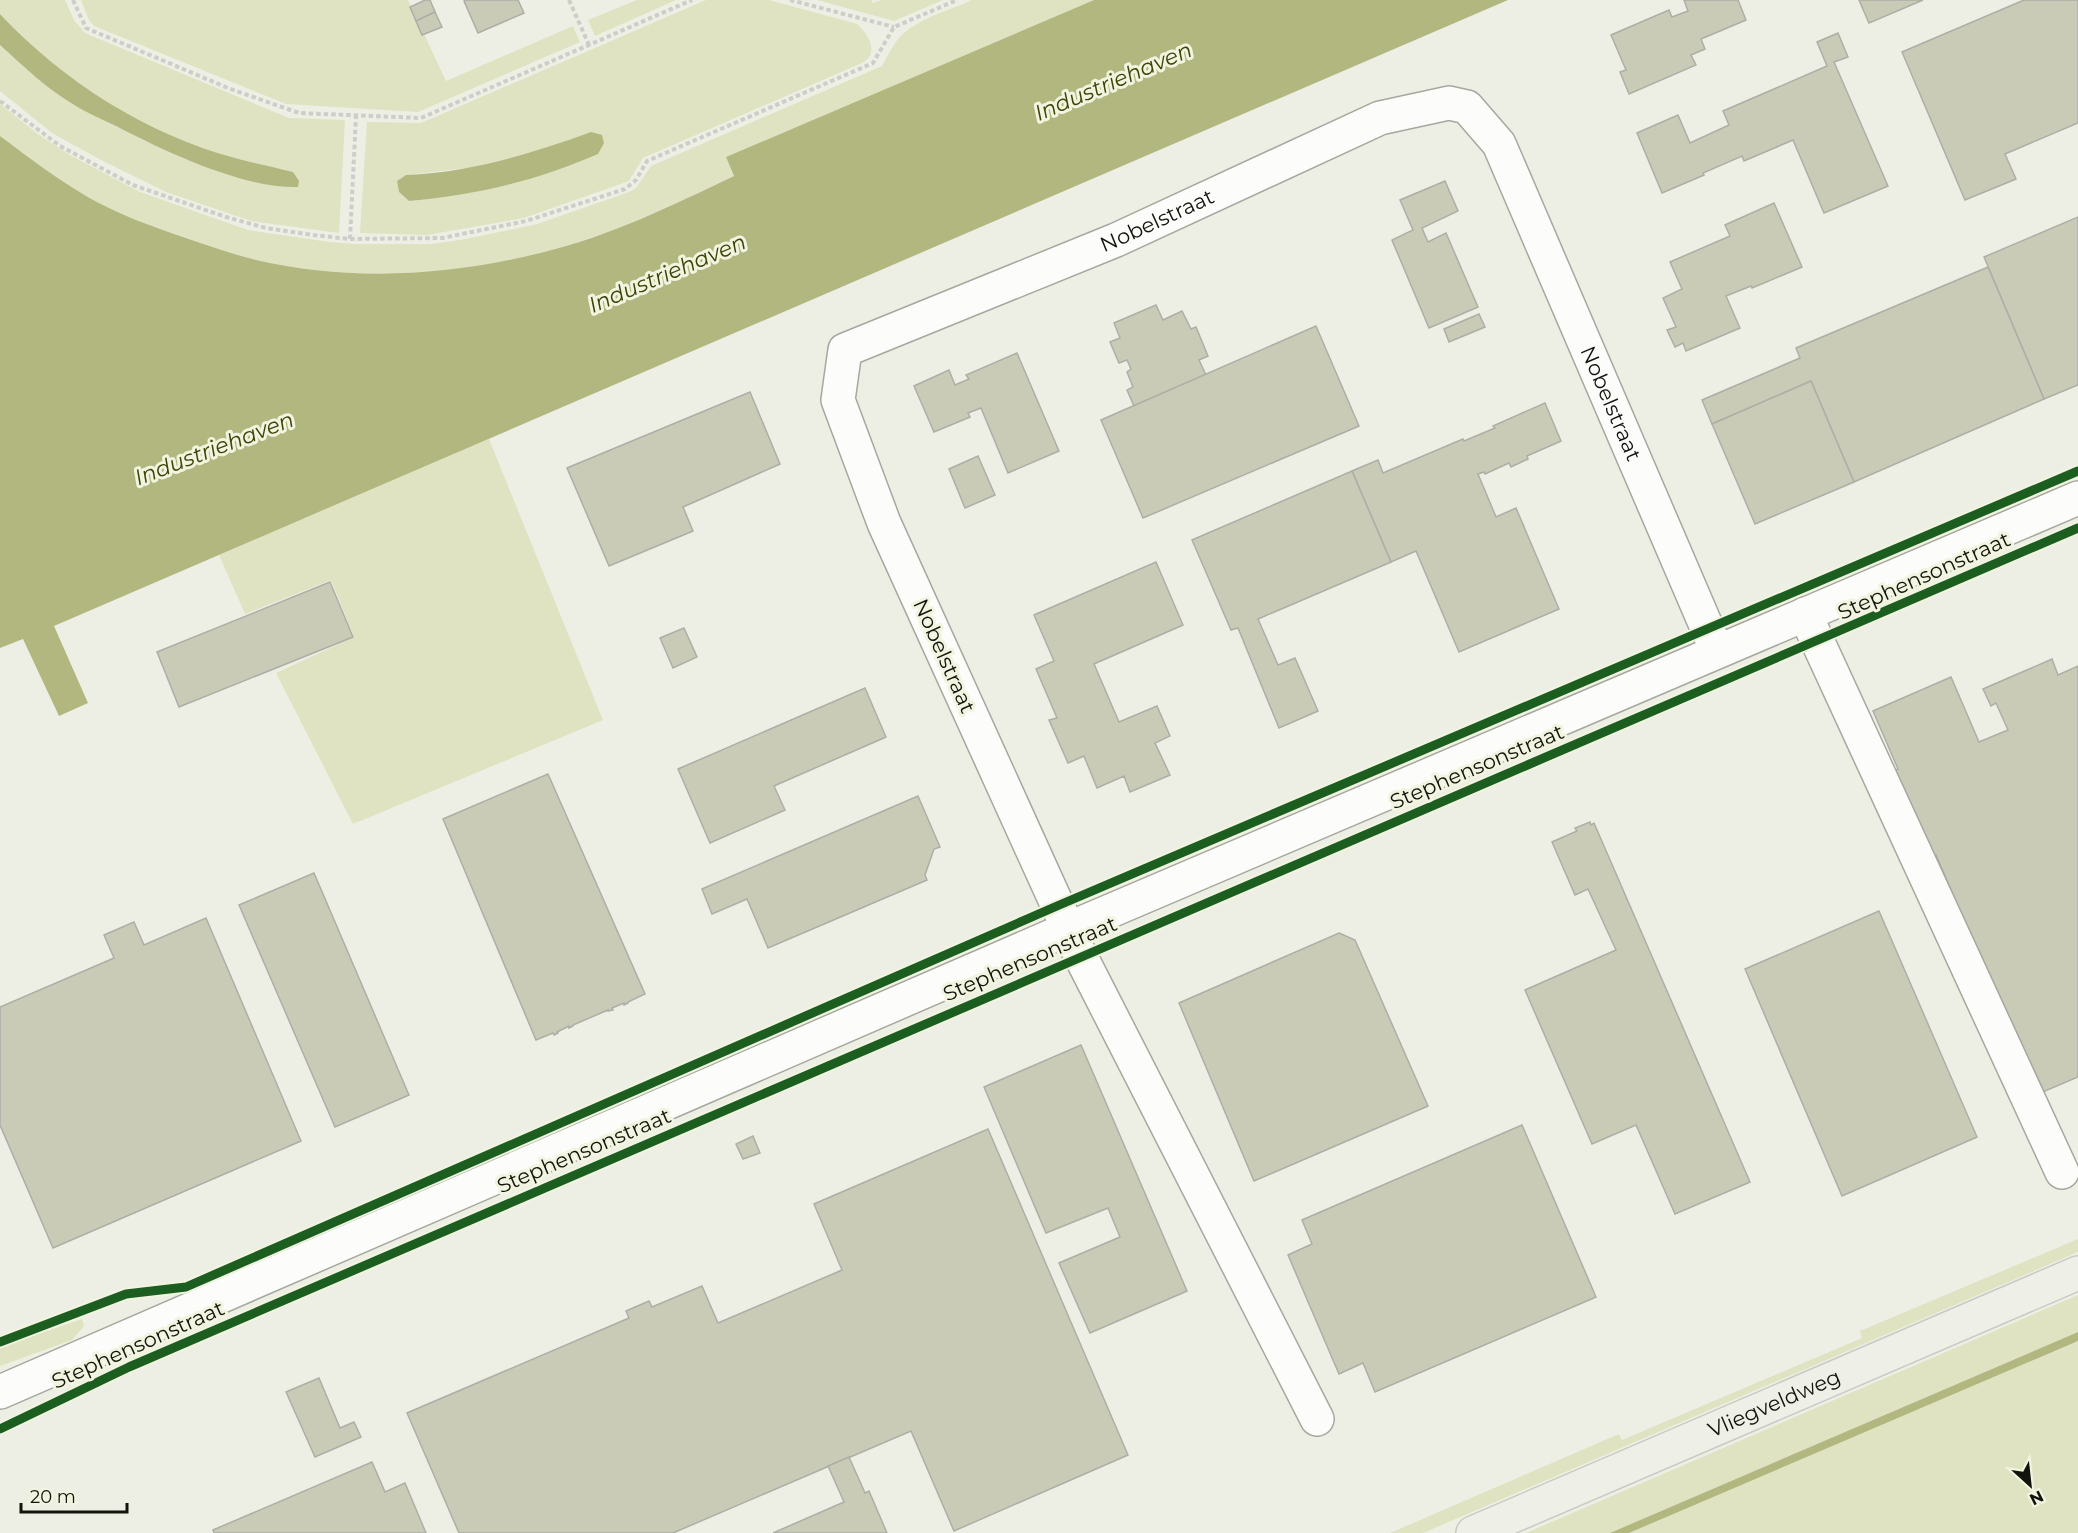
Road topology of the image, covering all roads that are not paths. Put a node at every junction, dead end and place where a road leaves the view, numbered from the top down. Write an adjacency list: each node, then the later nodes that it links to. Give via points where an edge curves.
1 (2078, 498): 2 (street, Stephensonstraat)
2 (1805, 614): 3 (street, Stephensonstraat); 5 (street)
3 (1717, 651): 4 (street, Stephensonstraat); 4 (street, Nobelstraat, via 1498,144 1467,107 1449,103 1380,118 1116,240 845,350 838,400 884,522)
4 (1068, 929): 7 (street, Stephensonstraat); 8 (street, Stephensonstraat)
5 (2062, 1172)
6 (2078, 1273): 9 (main road, Vliegveldweg)
7 (0, 1392)
8 (1317, 1419)
9 (1473, 1533)

